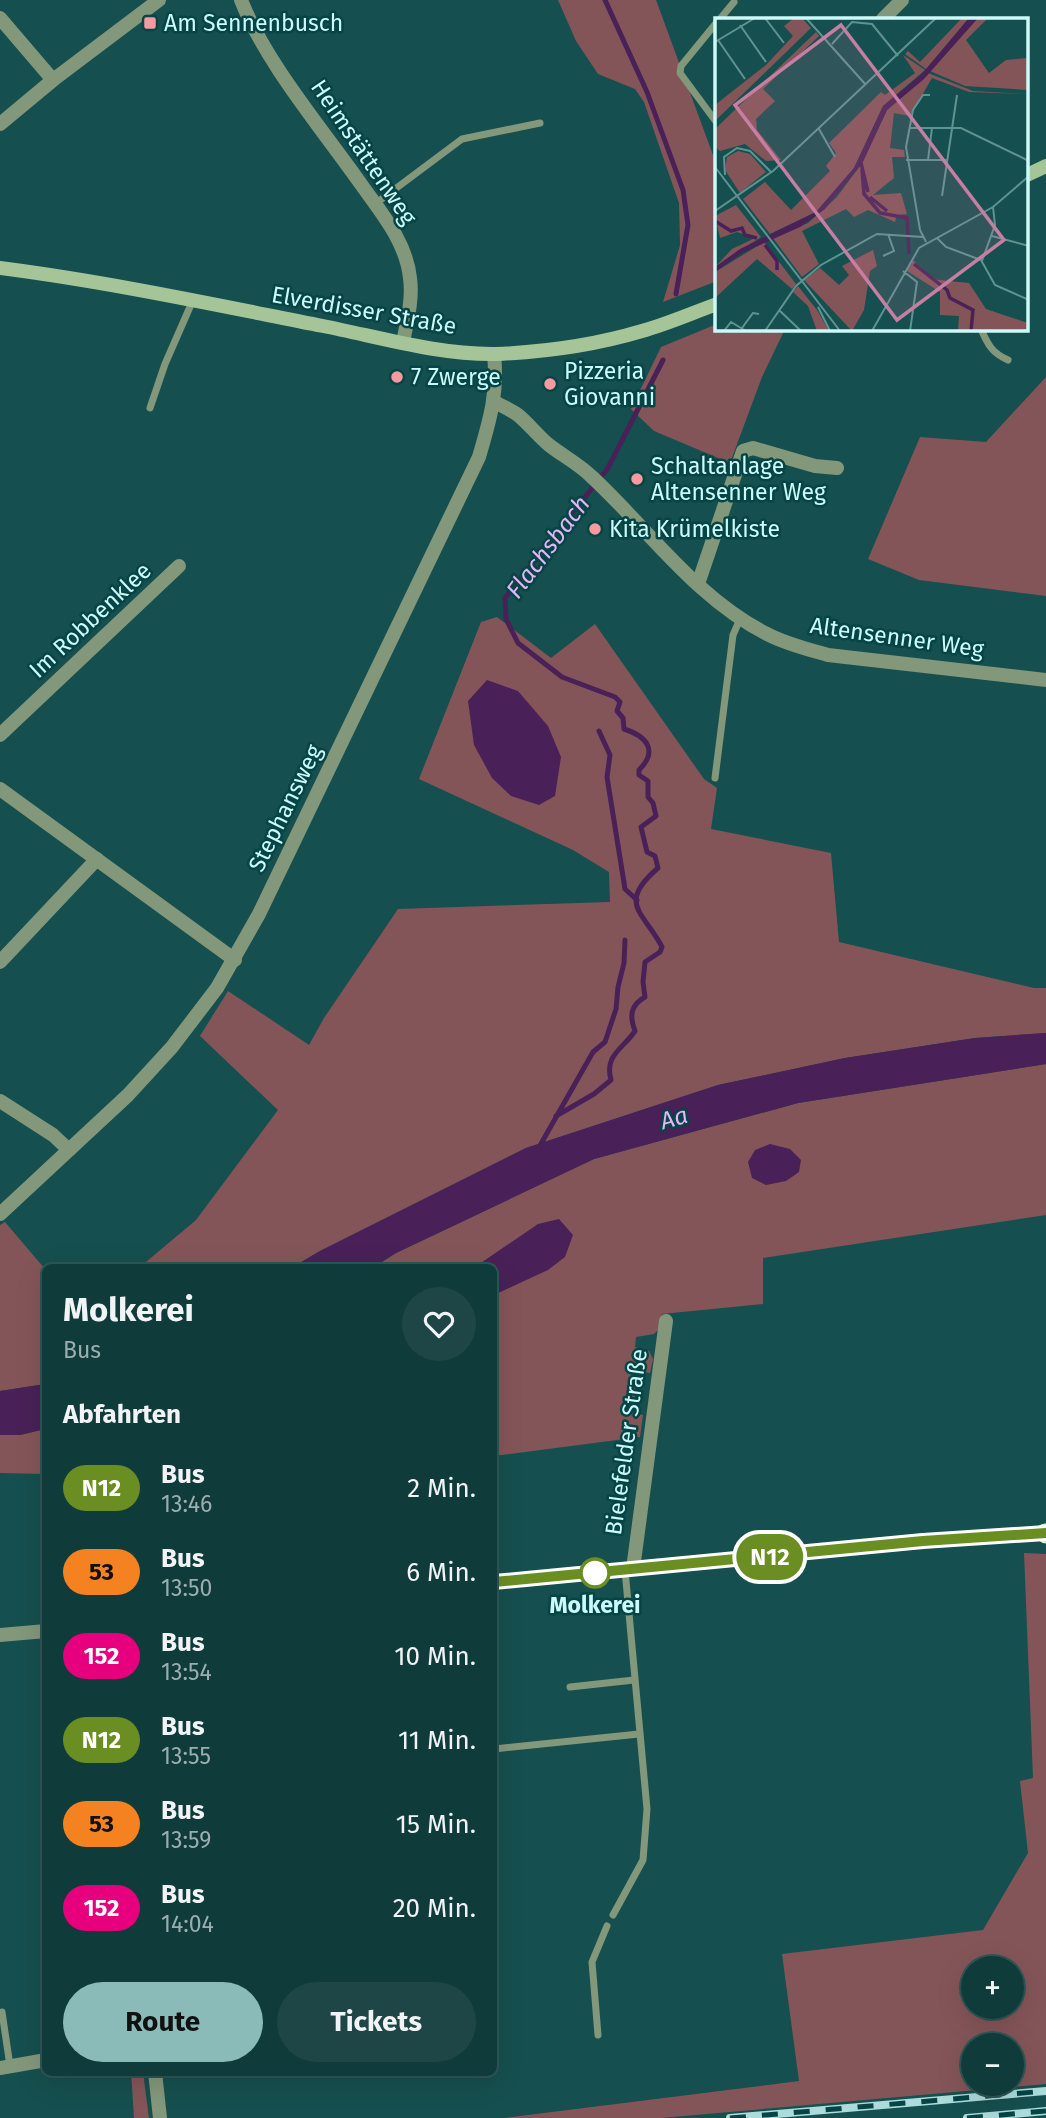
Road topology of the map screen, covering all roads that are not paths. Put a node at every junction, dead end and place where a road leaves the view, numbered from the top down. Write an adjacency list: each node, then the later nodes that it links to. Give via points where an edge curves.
1 (159, 0): 9 (street)
2 (240, 0): 15 (street, Heimstättenweg, via 275,62)
3 (902, 0): 7 (street)
4 (734, 2): 6 (lane)
5 (0, 18): 9 (street)
6 (721, 18)
7 (884, 18)
8 (715, 25): 10 (lane, via 680,73)
9 (52, 80): 12 (street)
10 (715, 120)
11 (540, 123): 15 (lane, via 463,139)
12 (0, 124)
13 (1046, 166): 14 (main road)
14 (1028, 175)
15 (375, 204): 20 (street, Heimstättenweg, via 396,233 410,279)
16 (0, 268): 17 (main road, Elverdisser Straße)
17 (193, 300): 20 (main road, Elverdisser Straße); 24 (lane)
18 (715, 305): 21 (main road, Elverdisser Straße, via 606,340)
19 (982, 331): 22 (lane, via 990,349)
20 (403, 342): 21 (main road, Elverdisser Straße)
21 (494, 354): 23 (street, Stephansweg)
22 (1008, 360)
23 (495, 402): 27 (street, Altensenner Weg, via 572,459); 34 (street, Stephansweg, via 479,457)
24 (150, 408)
25 (837, 468): 27 (street, via 753,447 743,451)
26 (179, 566): 30 (street, Im Robbenklee)
27 (698, 584): 28 (street, Altensenner Weg)
28 (740, 619): 29 (street, Altensenner Weg, via 769,635 828,655); 31 (lane, via 733,635)
29 (1046, 680)
30 (0, 735)
31 (715, 778)
32 (0, 789): 33 (street)
33 (97, 859): 34 (street); 35 (street)
34 (235, 960): 37 (street, Stephansweg, via 172,1046 128,1096)
35 (0, 962)
36 (0, 1101): 37 (street)
37 (69, 1150): 38 (street, Stephansweg)
38 (0, 1214)
39 (666, 1321): 41 (street, Bielefelder Straße)
40 (1046, 1533): 41 (street, Bielefelder Straße)
41 (629, 1570): 42 (street, Bielefelder Straße); 45 (lane)
42 (497, 1582)
43 (42, 1631): 44 (street)
44 (0, 1635)
45 (634, 1680): 46 (lane); 47 (lane)
46 (570, 1687)
47 (639, 1734): 48 (lane); 49 (lane, via 647,1810 643,1860)
48 (497, 1749)
49 (612, 1915)
50 (607, 1926): 52 (lane, via 592,1962)
51 (2, 2012): 54 (lane)
52 (598, 2035)
53 (42, 2061): 54 (street)
54 (5, 2067)
55 (155, 2076): 56 (street)
56 (160, 2118)

